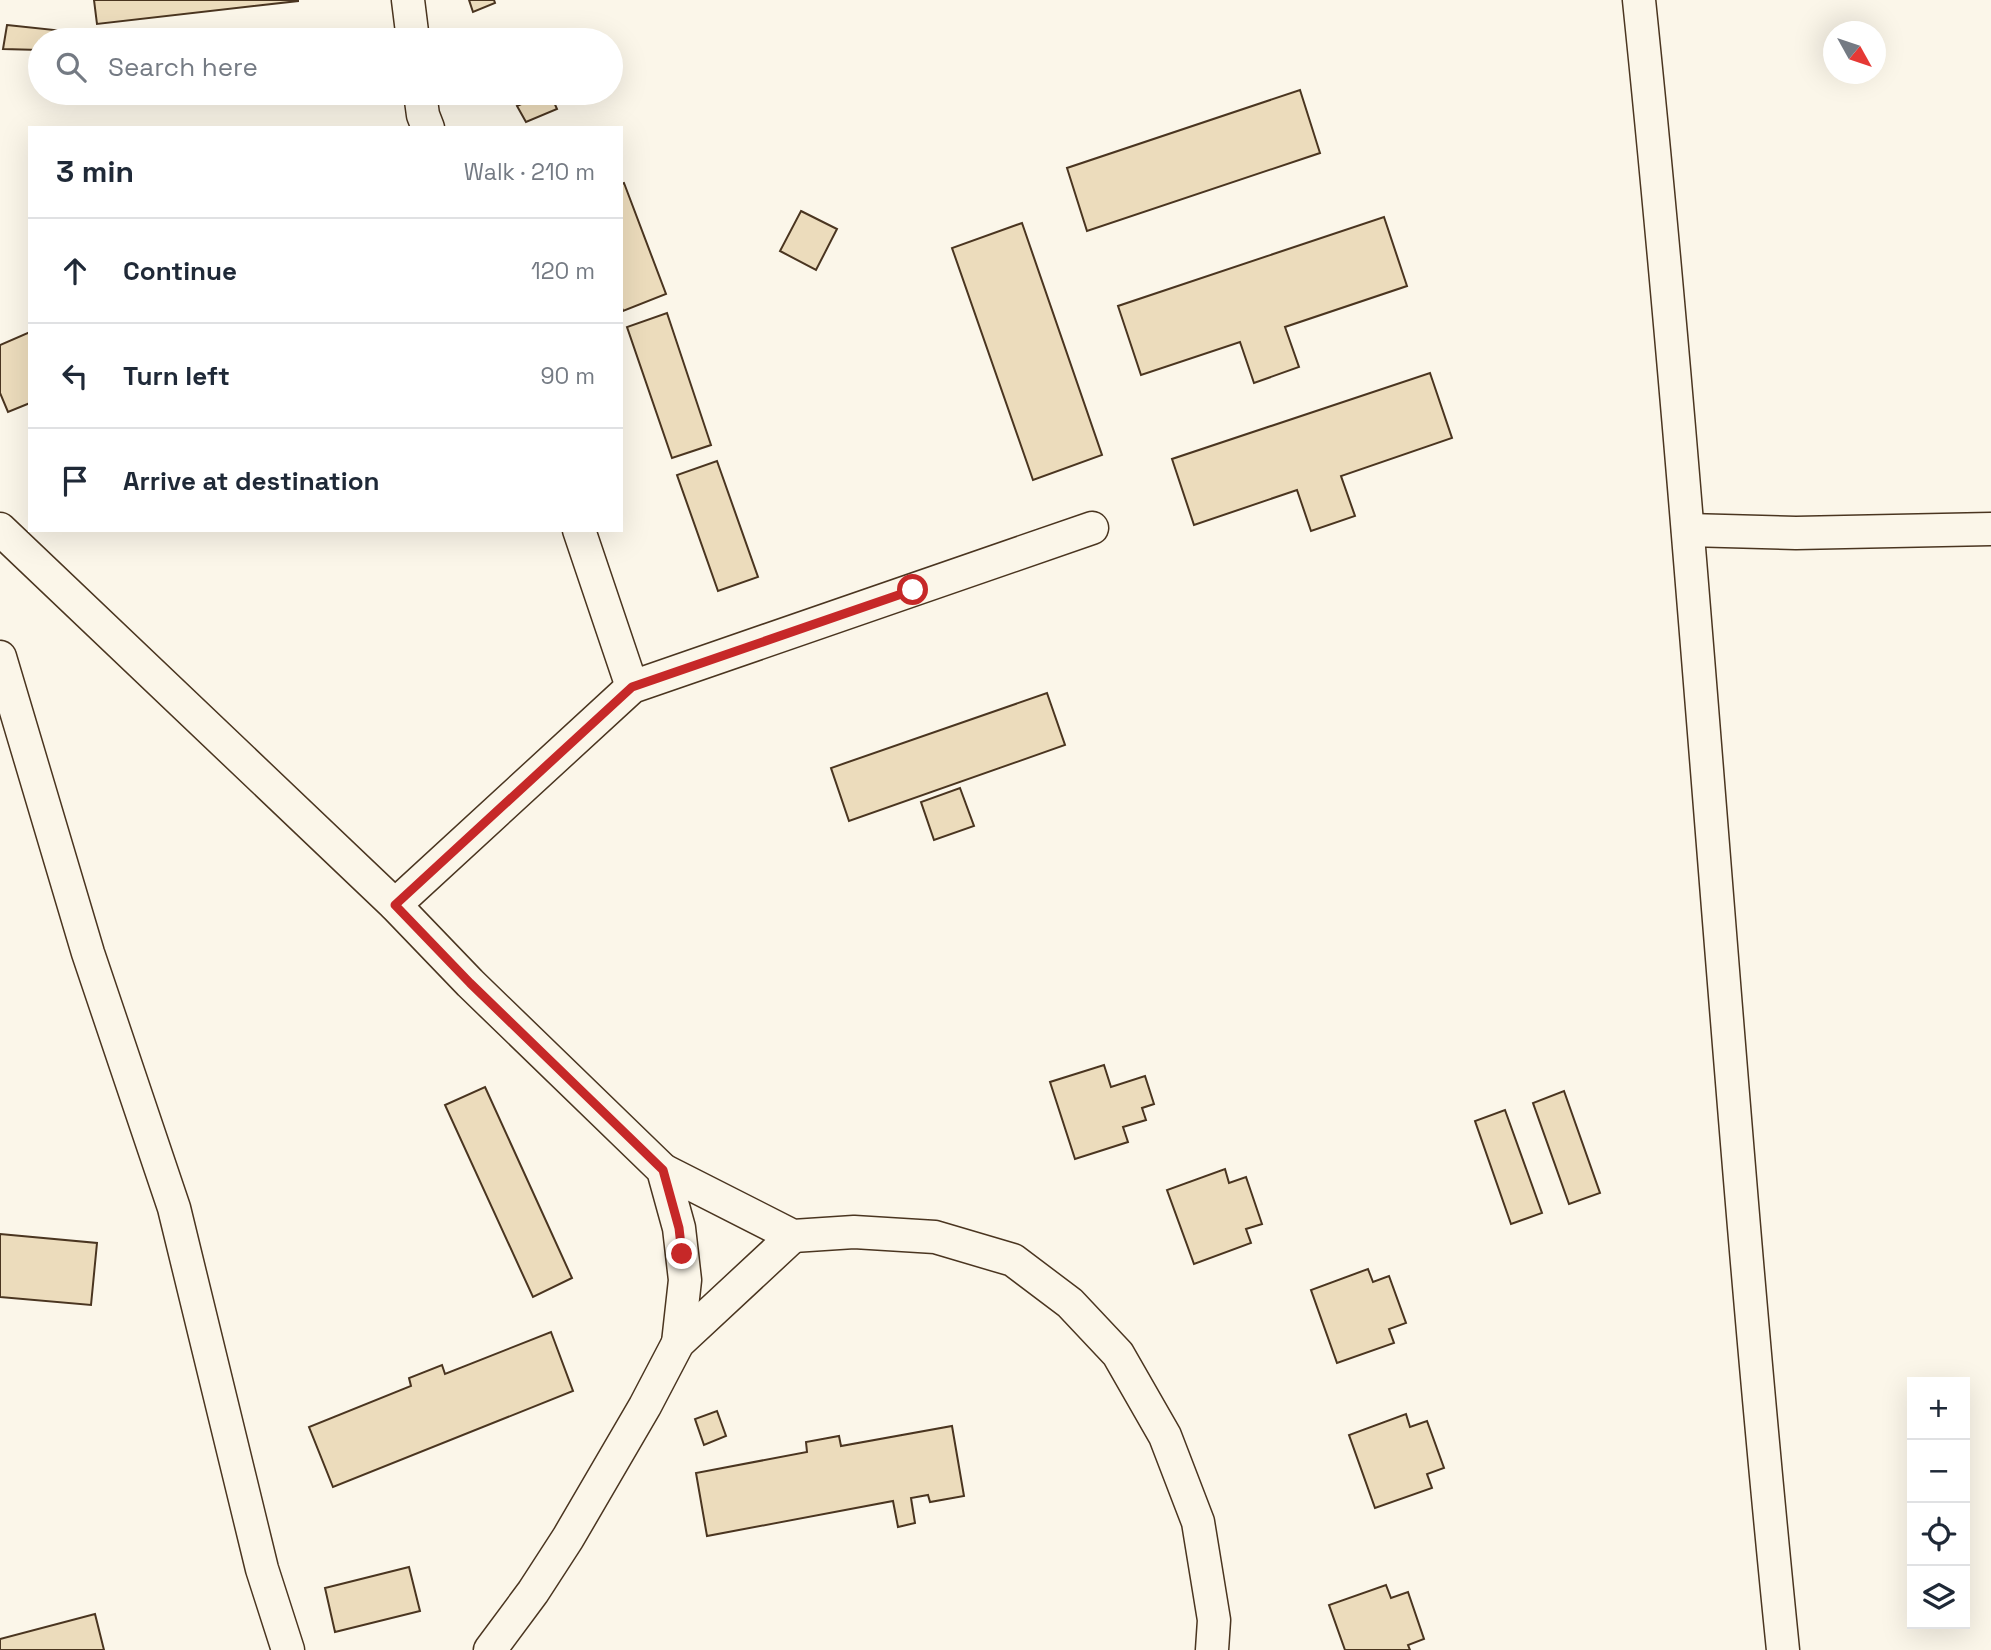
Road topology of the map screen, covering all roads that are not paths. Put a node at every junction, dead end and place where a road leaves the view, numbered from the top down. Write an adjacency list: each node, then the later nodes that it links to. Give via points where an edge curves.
1 (408, 0): 3 (street)
2 (1639, 0): 9 (street)
3 (412, 28)
4 (422, 105): 5 (street)
5 (427, 126)
6 (1092, 528): 12 (street)
7 (0, 529): 13 (street)
8 (1991, 529): 9 (street)
9 (1688, 530): 20 (street, via 1758,1400)
10 (580, 532): 12 (street)
11 (0, 657): 17 (street, via 88,953 174,1208 262,1569)
12 (632, 687): 13 (street)
13 (395, 905): 14 (street)
14 (663, 1170): 15 (street); 16 (street, via 679,1228 685,1280)
15 (793, 1236): 16 (street); 19 (street, via 854,1232 934,1237 1013,1260 1070,1303 1118,1354 1166,1436 1198,1522 1214,1620)
16 (678, 1343): 18 (street, via 568,1538)
17 (288, 1650)
18 (490, 1650)
19 (1212, 1650)
20 (1783, 1650)

